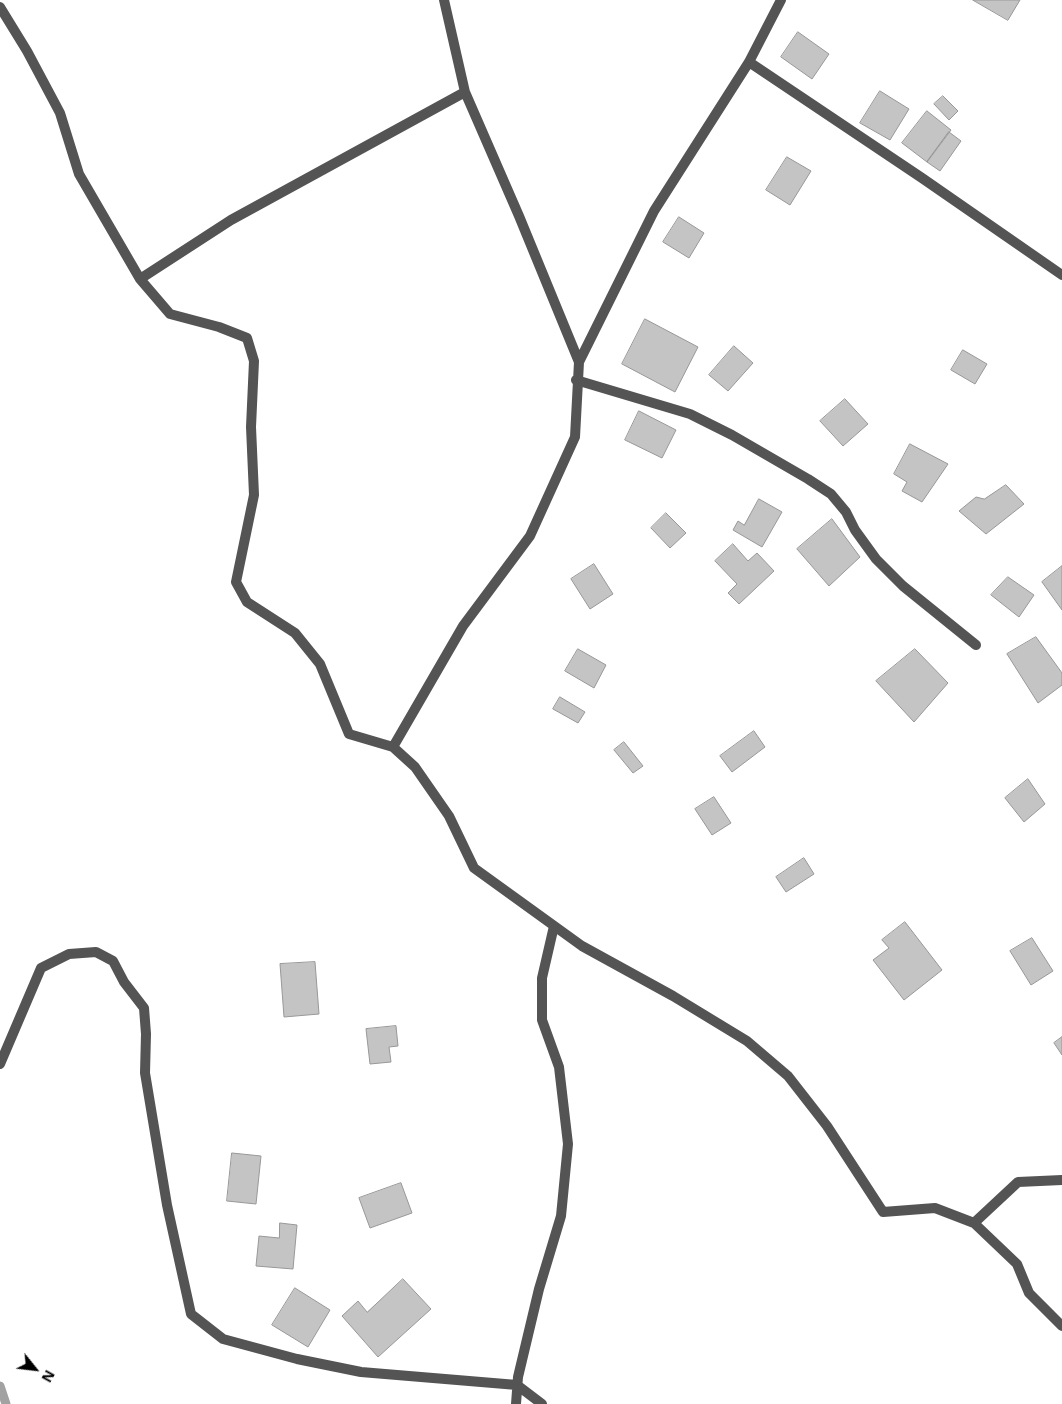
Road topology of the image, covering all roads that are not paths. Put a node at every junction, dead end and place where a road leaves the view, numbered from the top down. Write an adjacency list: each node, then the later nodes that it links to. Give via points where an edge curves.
1 (444, 0): 5 (street)
2 (782, 0): 4 (street)
3 (0, 7): 7 (street, via 60,113 79,174)
4 (749, 62): 6 (street); 8 (street, via 654,211)
5 (465, 92): 7 (street, via 231,220); 8 (street)
6 (1062, 274)
7 (140, 279): 11 (street, via 170,314 247,338 254,361 251,427 254,495 236,582 247,602 295,633 320,664 349,734)
8 (578, 362): 9 (street)
9 (576, 380): 10 (street, via 690,414 831,494 876,559 903,586); 11 (street, via 575,437 530,536 463,626)
10 (976, 645)
11 (393, 747): 12 (street, via 415,766 449,816 474,868)
12 (554, 926): 15 (street, via 582,946 747,1041 788,1076 827,1126 883,1212 934,1208); 17 (street, via 542,978 542,1020 559,1067 568,1144 561,1216 539,1289)
13 (0, 1064): 17 (street, via 41,968 69,954 96,952 113,961 144,1008 145,1073 167,1206 191,1314 223,1339 298,1359 361,1372)
14 (1062, 1180): 15 (street, via 1018,1182)
15 (974, 1223): 16 (street, via 1017,1264 1029,1293)
16 (1062, 1326)
17 (517, 1385): 18 (street); 19 (street)
18 (516, 1404)
19 (542, 1404)

